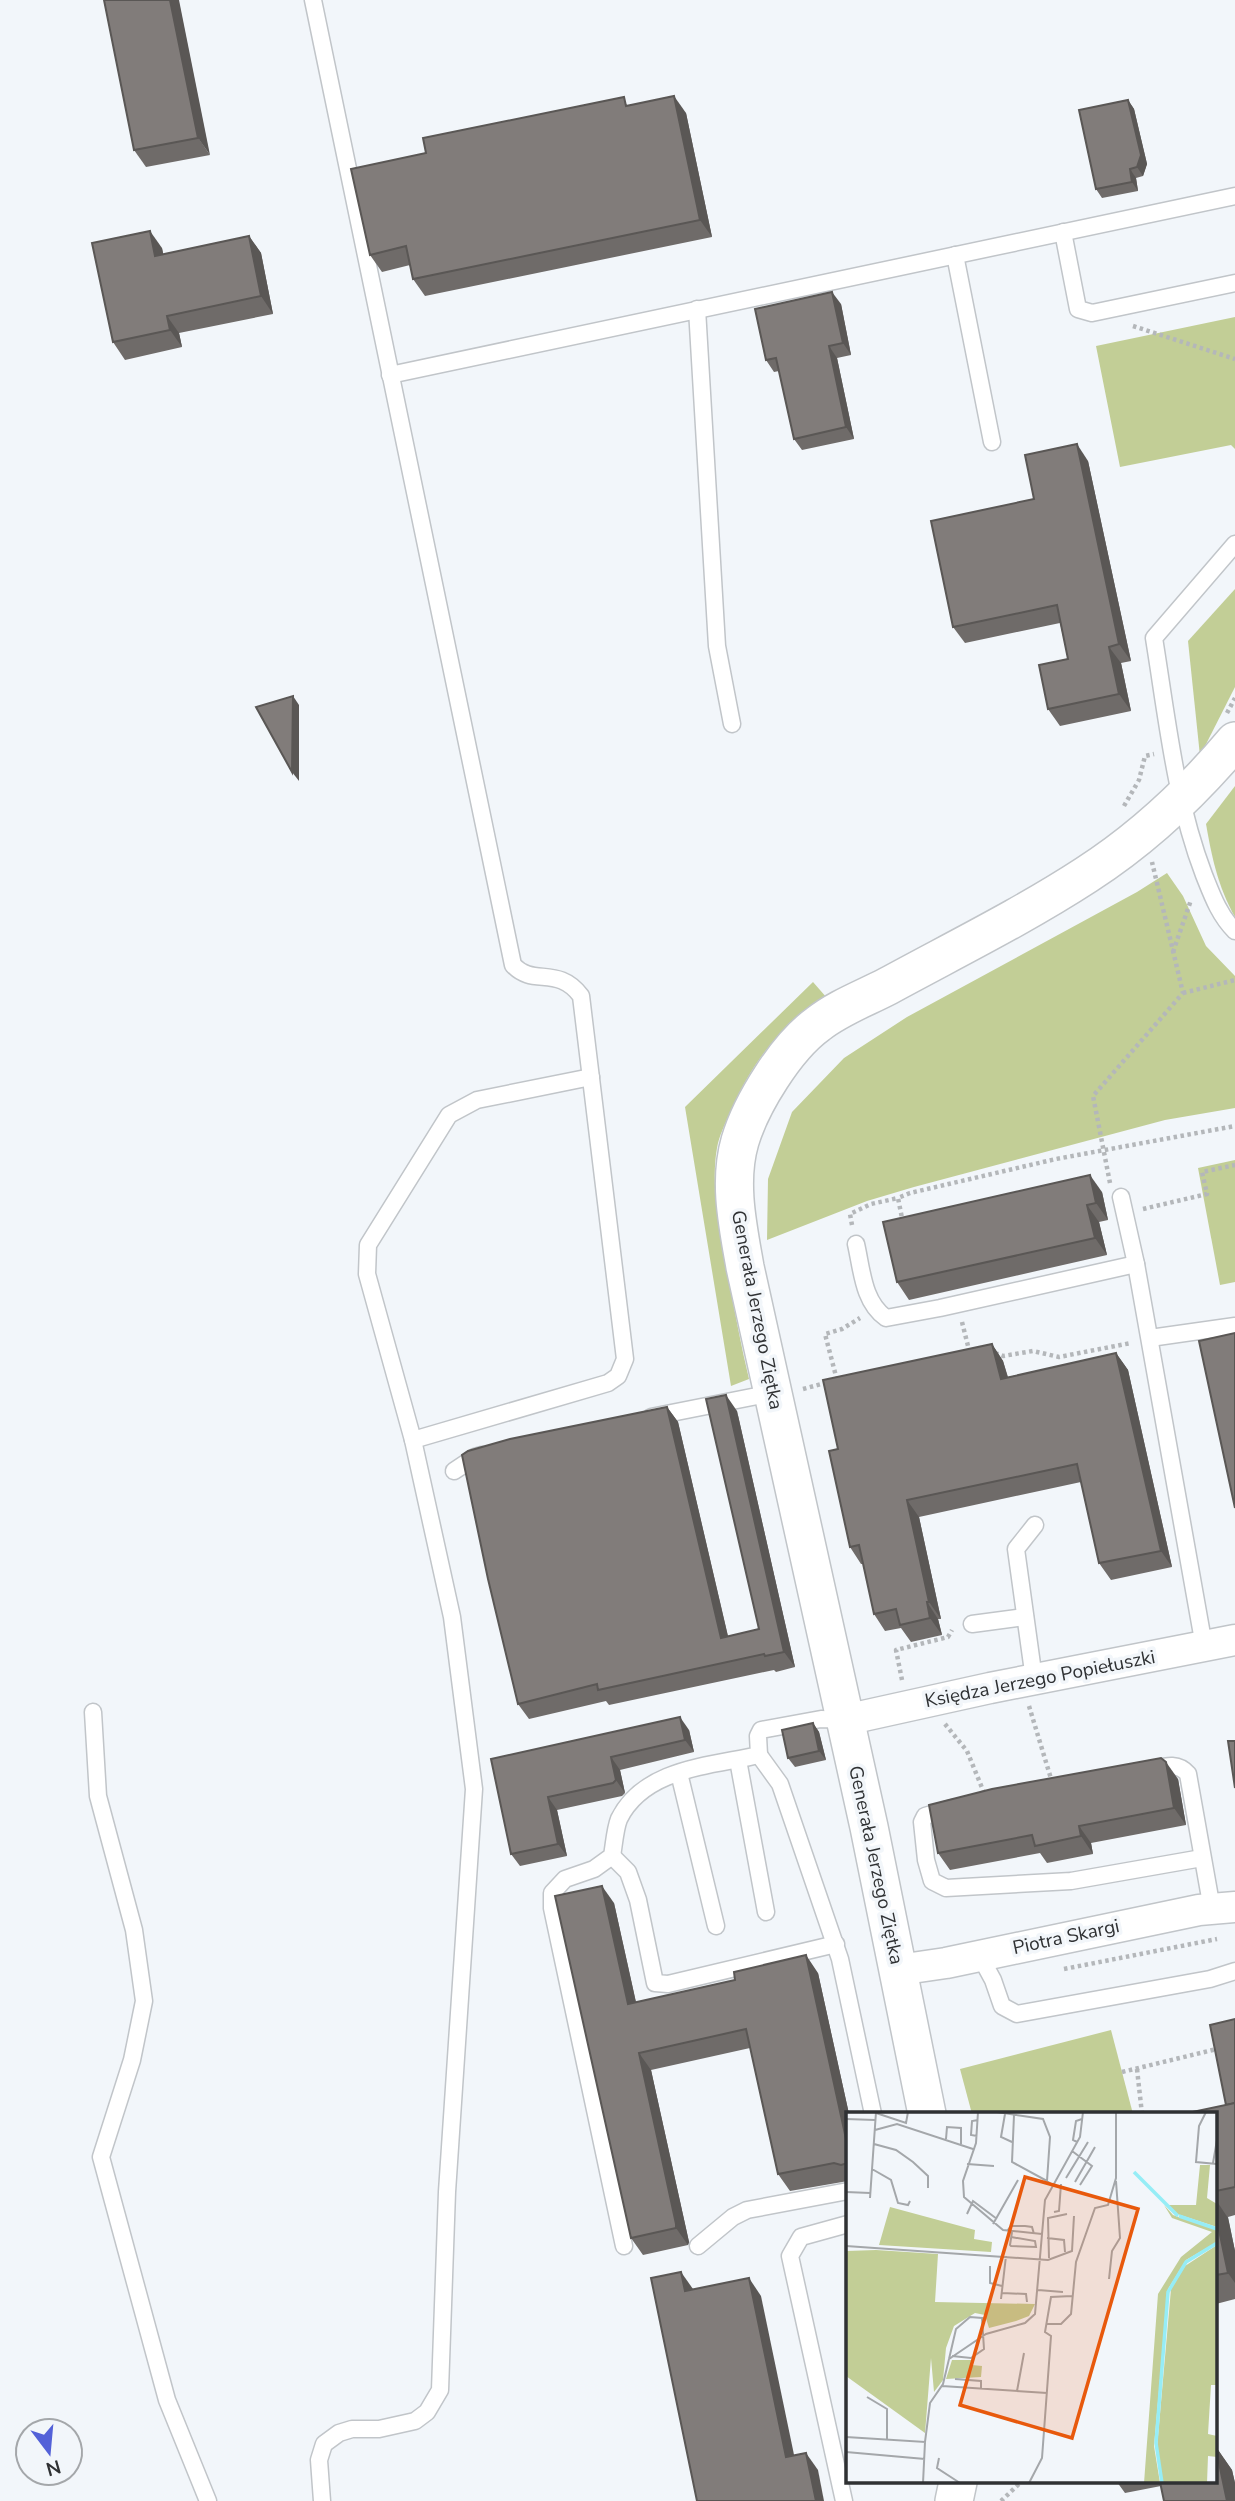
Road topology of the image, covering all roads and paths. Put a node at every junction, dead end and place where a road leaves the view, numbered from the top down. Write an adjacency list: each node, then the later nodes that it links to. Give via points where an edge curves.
1 (313, 0): 9 (lane)
2 (1235, 196): 3 (lane)
3 (1063, 232): 4 (lane); 7 (lane, via 1077,309)
4 (955, 255): 6 (lane); 10 (lane)
5 (1235, 283): 7 (lane)
6 (697, 309): 9 (lane); 12 (lane, via 718,646)
7 (1092, 313): 8 (path)
8 (1235, 359)
9 (390, 374): 21 (lane, via 513,965 521,974 557,978 573,985 581,996)
10 (992, 442)
11 (1235, 544): 14 (lane, via 1154,638)
12 (732, 724)
13 (1235, 741): 14 (street, Generała Jerzego Ziętka)
14 (1181, 800): 17 (lane, via 1210,891); 41 (street, Generała Jerzego Ziętka, via 1086,876 818,1024 770,1079 740,1143 735,1213)
15 (1149, 851): 18 (path)
16 (1193, 896): 18 (path)
17 (1235, 931)
18 (1173, 952): 20 (path)
19 (1235, 979): 20 (path)
20 (1183, 993): 23 (path, via 1093,1096)
21 (591, 1077): 43 (lane, via 477,1100 449,1115 368,1245 367,1274); 43 (lane, via 625,1359 618,1376 608,1383)
22 (1235, 1126): 23 (path)
23 (1103, 1150): 25 (path, via 1111,1187); 26 (path)
24 (1235, 1165): 27 (path, via 1202,1172 1207,1194)
25 (1121, 1197): 27 (lane)
26 (898, 1198): 28 (path); 29 (path, via 850,1214)
27 (1125, 1214): 30 (lane)
28 (903, 1224)
29 (856, 1244): 32 (lane)
30 (1136, 1264): 31 (lane); 34 (lane)
31 (958, 1304): 32 (lane, via 886,1318); 37 (path)
32 (874, 1309): 40 (path, via 825,1334)
33 (1235, 1326): 34 (lane)
34 (1150, 1338): 35 (path, via 1059,1357 1033,1352 1003,1356); 50 (lane)
35 (986, 1350)
36 (978, 1352): 37 (path)
37 (970, 1354): 38 (path)
38 (959, 1356)
39 (849, 1378): 40 (path)
40 (837, 1381): 41 (path)
41 (782, 1392): 42 (lane); 53 (street, Generała Jerzego Ziętka)
42 (639, 1420)
43 (413, 1440): 82 (lane, via 452,1617 474,1789 447,2192 440,2390 427,2412 415,2421 352,2429 324,2444 319,2460)
44 (498, 1450): 45 (lane, via 475,1457)
45 (454, 1471)
46 (1035, 1525): 47 (lane, via 1016,1549)
47 (1026, 1617): 48 (lane); 51 (lane)
48 (972, 1624)
49 (1235, 1640): 50 (street, Księdza Jerzego Popiełuszki)
50 (1204, 1646): 51 (street, Księdza Jerzego Popiełuszki)
51 (1031, 1698): 53 (street, Księdza Jerzego Popiełuszki); 59 (path)
52 (93, 1712): 81 (lane, via 98,1796 134,1930 144,2001 132,2060 101,2157 167,2400)
53 (845, 1720): 55 (lane, via 821,1719 761,1730); 68 (street, Generała Jerzego Ziętka)
54 (943, 1722): 60 (path, via 967,1751)
55 (759, 1755): 56 (lane); 66 (lane, via 780,1784)
56 (738, 1760): 57 (lane); 64 (lane)
57 (679, 1773): 61 (lane, via 642,1789 619,1819); 65 (lane)
58 (1131, 1773): 62 (lane, via 1165,1766 1182,1768 1188,1774)
59 (1054, 1788)
60 (986, 1800): 62 (lane, via 925,1816 926,1860 932,1881 946,1888 1071,1881)
61 (612, 1856): 66 (lane, via 628,1872 638,1900 655,1983 668,1984); 78 (lane, via 594,1869 565,1879 552,1893 552,1908)
62 (1202, 1858): 63 (lane)
63 (1223, 1908): 67 (street, Piotra Skargi)
64 (766, 1912)
65 (716, 1926)
66 (836, 1944): 73 (lane)
67 (980, 1956): 68 (street, Piotra Skargi); 69 (lane, via 1002,2006 1017,2014)
68 (898, 1970): 74 (street, Generała Jerzego Ziętka)
69 (1235, 1971)
70 (1224, 2048): 71 (path)
71 (1137, 2069): 72 (path); 75 (path)
72 (1122, 2073)
73 (873, 2112)
74 (927, 2112)
75 (1142, 2112)
76 (846, 2191): 79 (lane, via 747,2210)
77 (846, 2225): 83 (lane, via 801,2237 790,2256)
78 (624, 2246)
79 (698, 2246)
80 (1019, 2484): 84 (path)
81 (208, 2501)
82 (322, 2501)
83 (844, 2501)
84 (1002, 2501)

